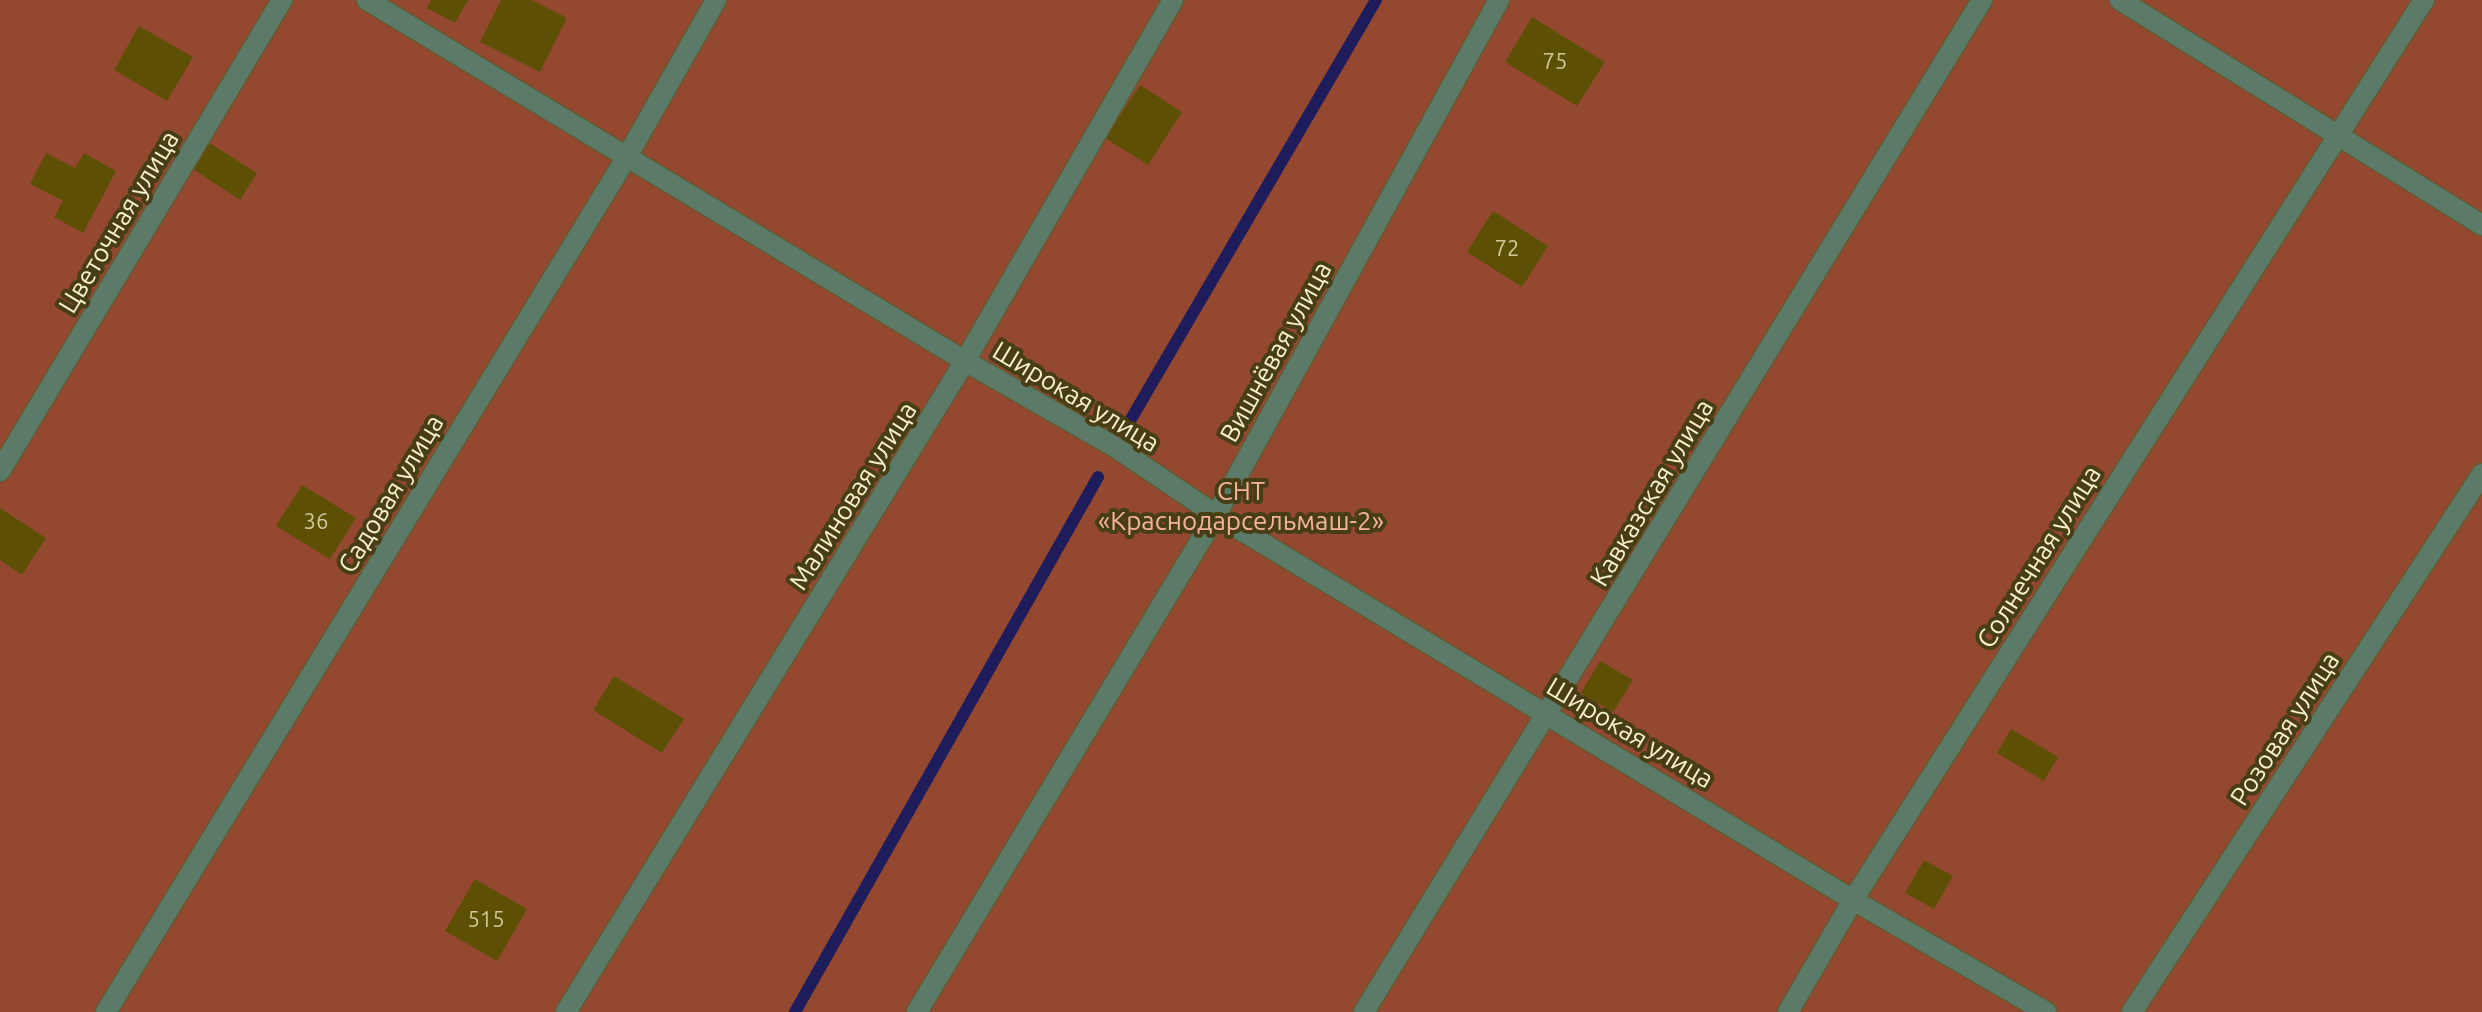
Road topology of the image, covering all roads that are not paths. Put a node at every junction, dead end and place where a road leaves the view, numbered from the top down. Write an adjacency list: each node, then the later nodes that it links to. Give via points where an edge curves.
1 (282, 0): 13 (street, Цветочная улица)
2 (367, 0): 10 (street, Широкая улица)
3 (716, 0): 10 (street, Садовая улица)
4 (1173, 0): 12 (street, Малиновая улица)
5 (1499, 0): 15 (street, Вишнёвая улица)
6 (1982, 0): 16 (street, Кавказская улица)
7 (2120, 0): 9 (street)
8 (2424, 0): 9 (street)
9 (2338, 133): 11 (street); 17 (street, Солнечная улица)
10 (628, 155): 12 (street, Широкая улица); 18 (street, Садовая улица)
11 (2482, 225)
12 (965, 361): 15 (street, Широкая улица, via 1115,447); 19 (street, Малиновая улица)
13 (0, 471)
14 (2482, 474): 24 (street, Розовая улица)
15 (1216, 515): 16 (street, Широкая улица); 20 (street, Вишнёвая улица)
16 (1548, 713): 17 (street, Широкая улица); 21 (street, Кавказская улица)
17 (1853, 900): 22 (street, Солнечная улица); 23 (street, Широкая улица)
18 (106, 1012)
19 (566, 1012)
20 (917, 1012)
21 (1364, 1012)
22 (1788, 1012)
23 (2046, 1012)
24 (2132, 1012)

